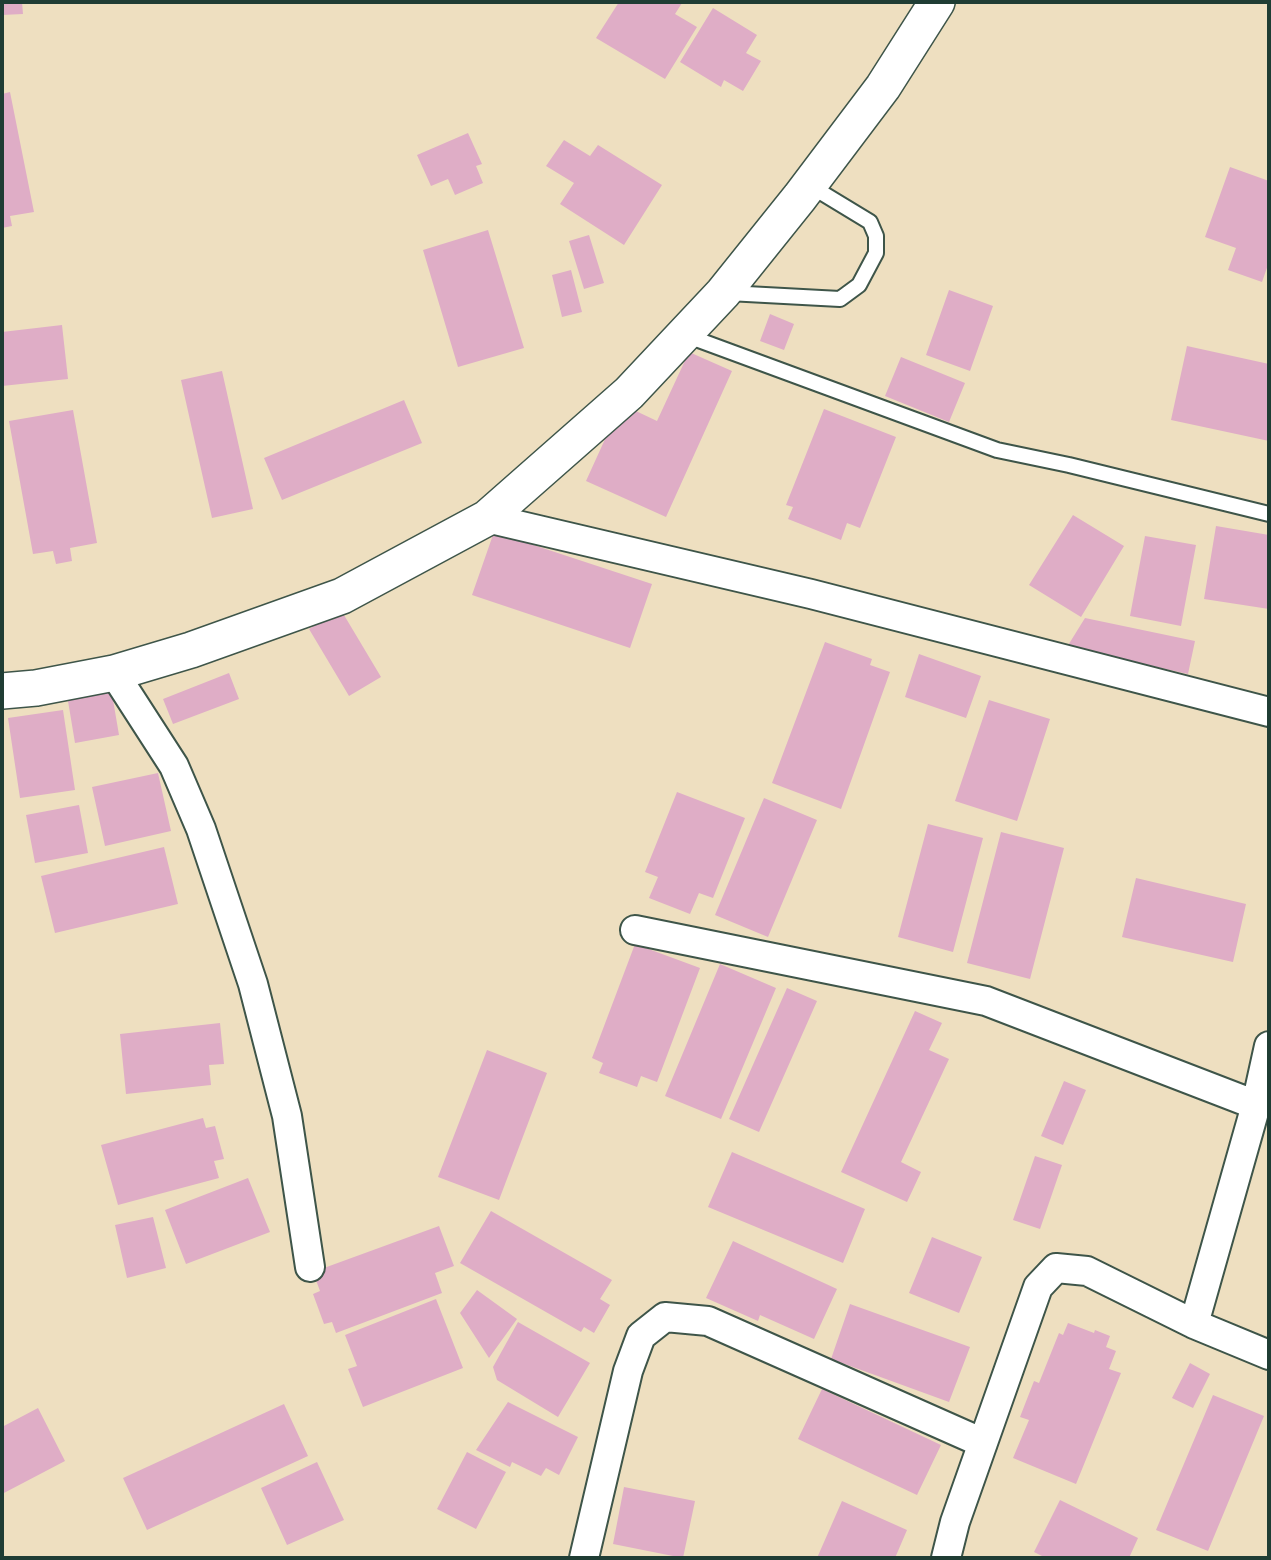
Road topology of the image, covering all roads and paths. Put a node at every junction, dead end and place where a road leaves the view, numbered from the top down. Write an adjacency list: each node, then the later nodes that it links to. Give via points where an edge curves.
1 (937, 2): 2 (street, via 883,87)
2 (809, 185): 3 (street); 3 (lane, via 870,222 876,253 859,285 840,299)
3 (723, 293): 4 (street)
4 (684, 335): 5 (lane, via 997,450); 6 (street, via 629,393)
5 (1269, 514)
6 (487, 519): 7 (street, via 342,596); 9 (street, via 811,594)
7 (114, 673): 8 (street); 13 (street, via 174,766 201,829 253,984 287,1116)
8 (2, 691)
9 (1269, 712)
10 (635, 930): 12 (street, via 986,1001)
11 (1269, 1046): 12 (street)
12 (1256, 1105): 14 (street)
13 (310, 1267)
14 (1194, 1324): 15 (street); 16 (street, via 1087,1272 1056,1268 1038,1287)
15 (1269, 1355)
16 (983, 1443): 17 (street, via 708,1321 665,1317 641,1336 628,1371); 18 (street)
17 (584, 1558)
18 (946, 1558)

